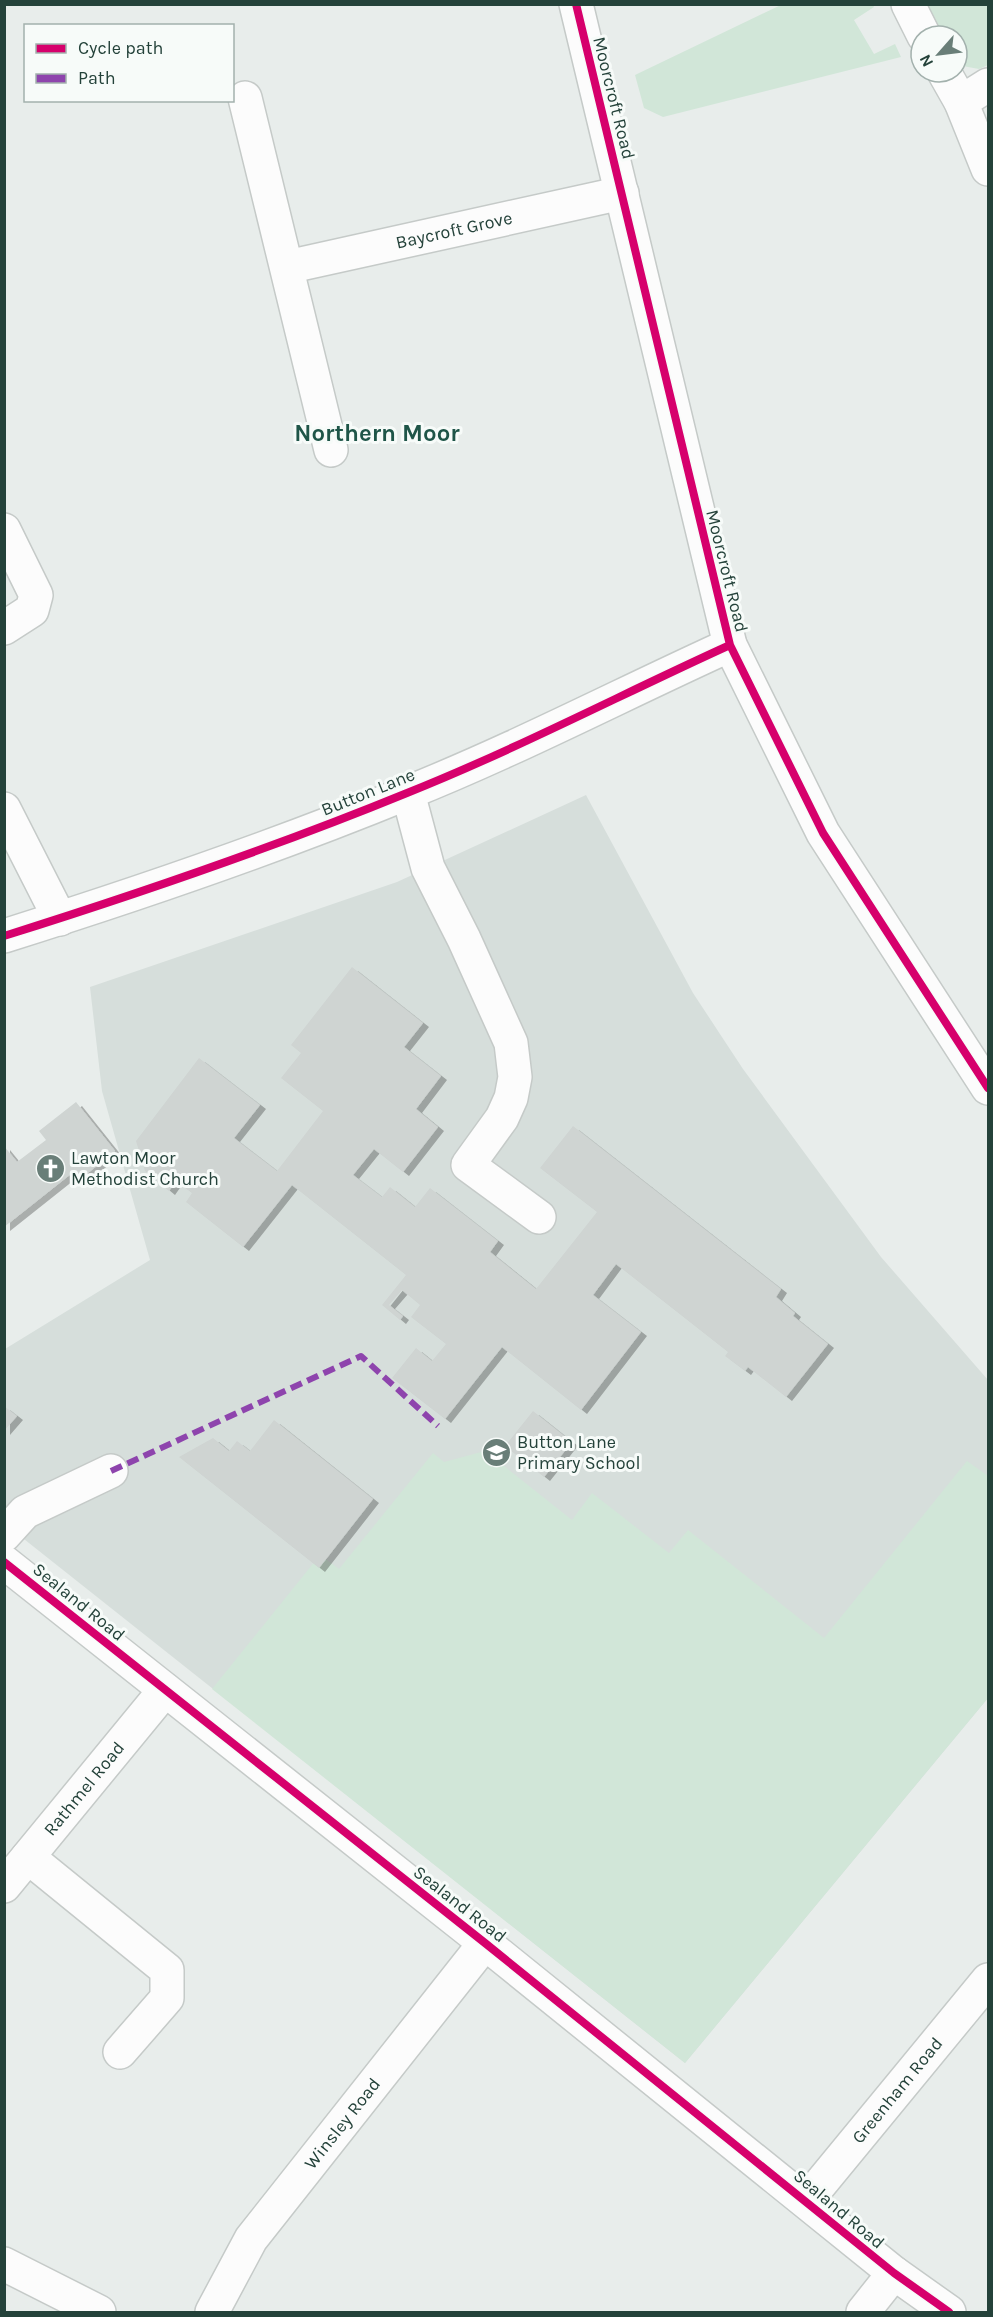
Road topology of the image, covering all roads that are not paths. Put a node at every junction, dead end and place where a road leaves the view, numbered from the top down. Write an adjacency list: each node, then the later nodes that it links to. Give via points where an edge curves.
1 (576, 4): 9 (street, Moorcroft Road)
2 (908, 4): 3 (street)
3 (918, 24)
4 (951, 84): 7 (street)
5 (988, 85): 7 (street)
6 (245, 98): 10 (street)
7 (961, 102): 8 (street)
8 (988, 169)
9 (622, 193): 10 (street, Baycroft Grove); 14 (street, Moorcroft Road)
10 (286, 267): 11 (street)
11 (331, 450)
12 (4, 530): 13 (street, via 36,595 32,610)
13 (4, 628)
14 (730, 645): 15 (street, Button Lane); 19 (street, Moorcroft Road, via 823,833)
15 (408, 793): 17 (street, Button Lane, via 255,853); 20 (street, via 428,868 511,1043 515,1077 510,1098 502,1118 468,1165)
16 (4, 809): 17 (street)
17 (60, 919): 18 (street, Button Lane)
18 (4, 936)
19 (988, 1088)
20 (539, 1217)
21 (111, 1471): 22 (street, via 25,1512)
22 (4, 1535)
23 (4, 1562): 24 (street, Sealand Road)
24 (165, 1690): 25 (street, Rathmel Road); 27 (street, Sealand Road)
25 (28, 1857): 26 (street, Rathmel Road); 29 (street, via 167,1970 167,1998)
26 (4, 1886)
27 (485, 1943): 30 (street, Sealand Road); 34 (street, Winsley Road, via 251,2239)
28 (988, 1980): 30 (street, Greenham Road)
29 (120, 2052)
30 (807, 2200): 32 (street, Sealand Road)
31 (4, 2264): 33 (street)
32 (894, 2273): 35 (street); 36 (street, Sealand Road)
33 (99, 2313)
34 (212, 2313)
35 (863, 2313)
36 (950, 2313)

